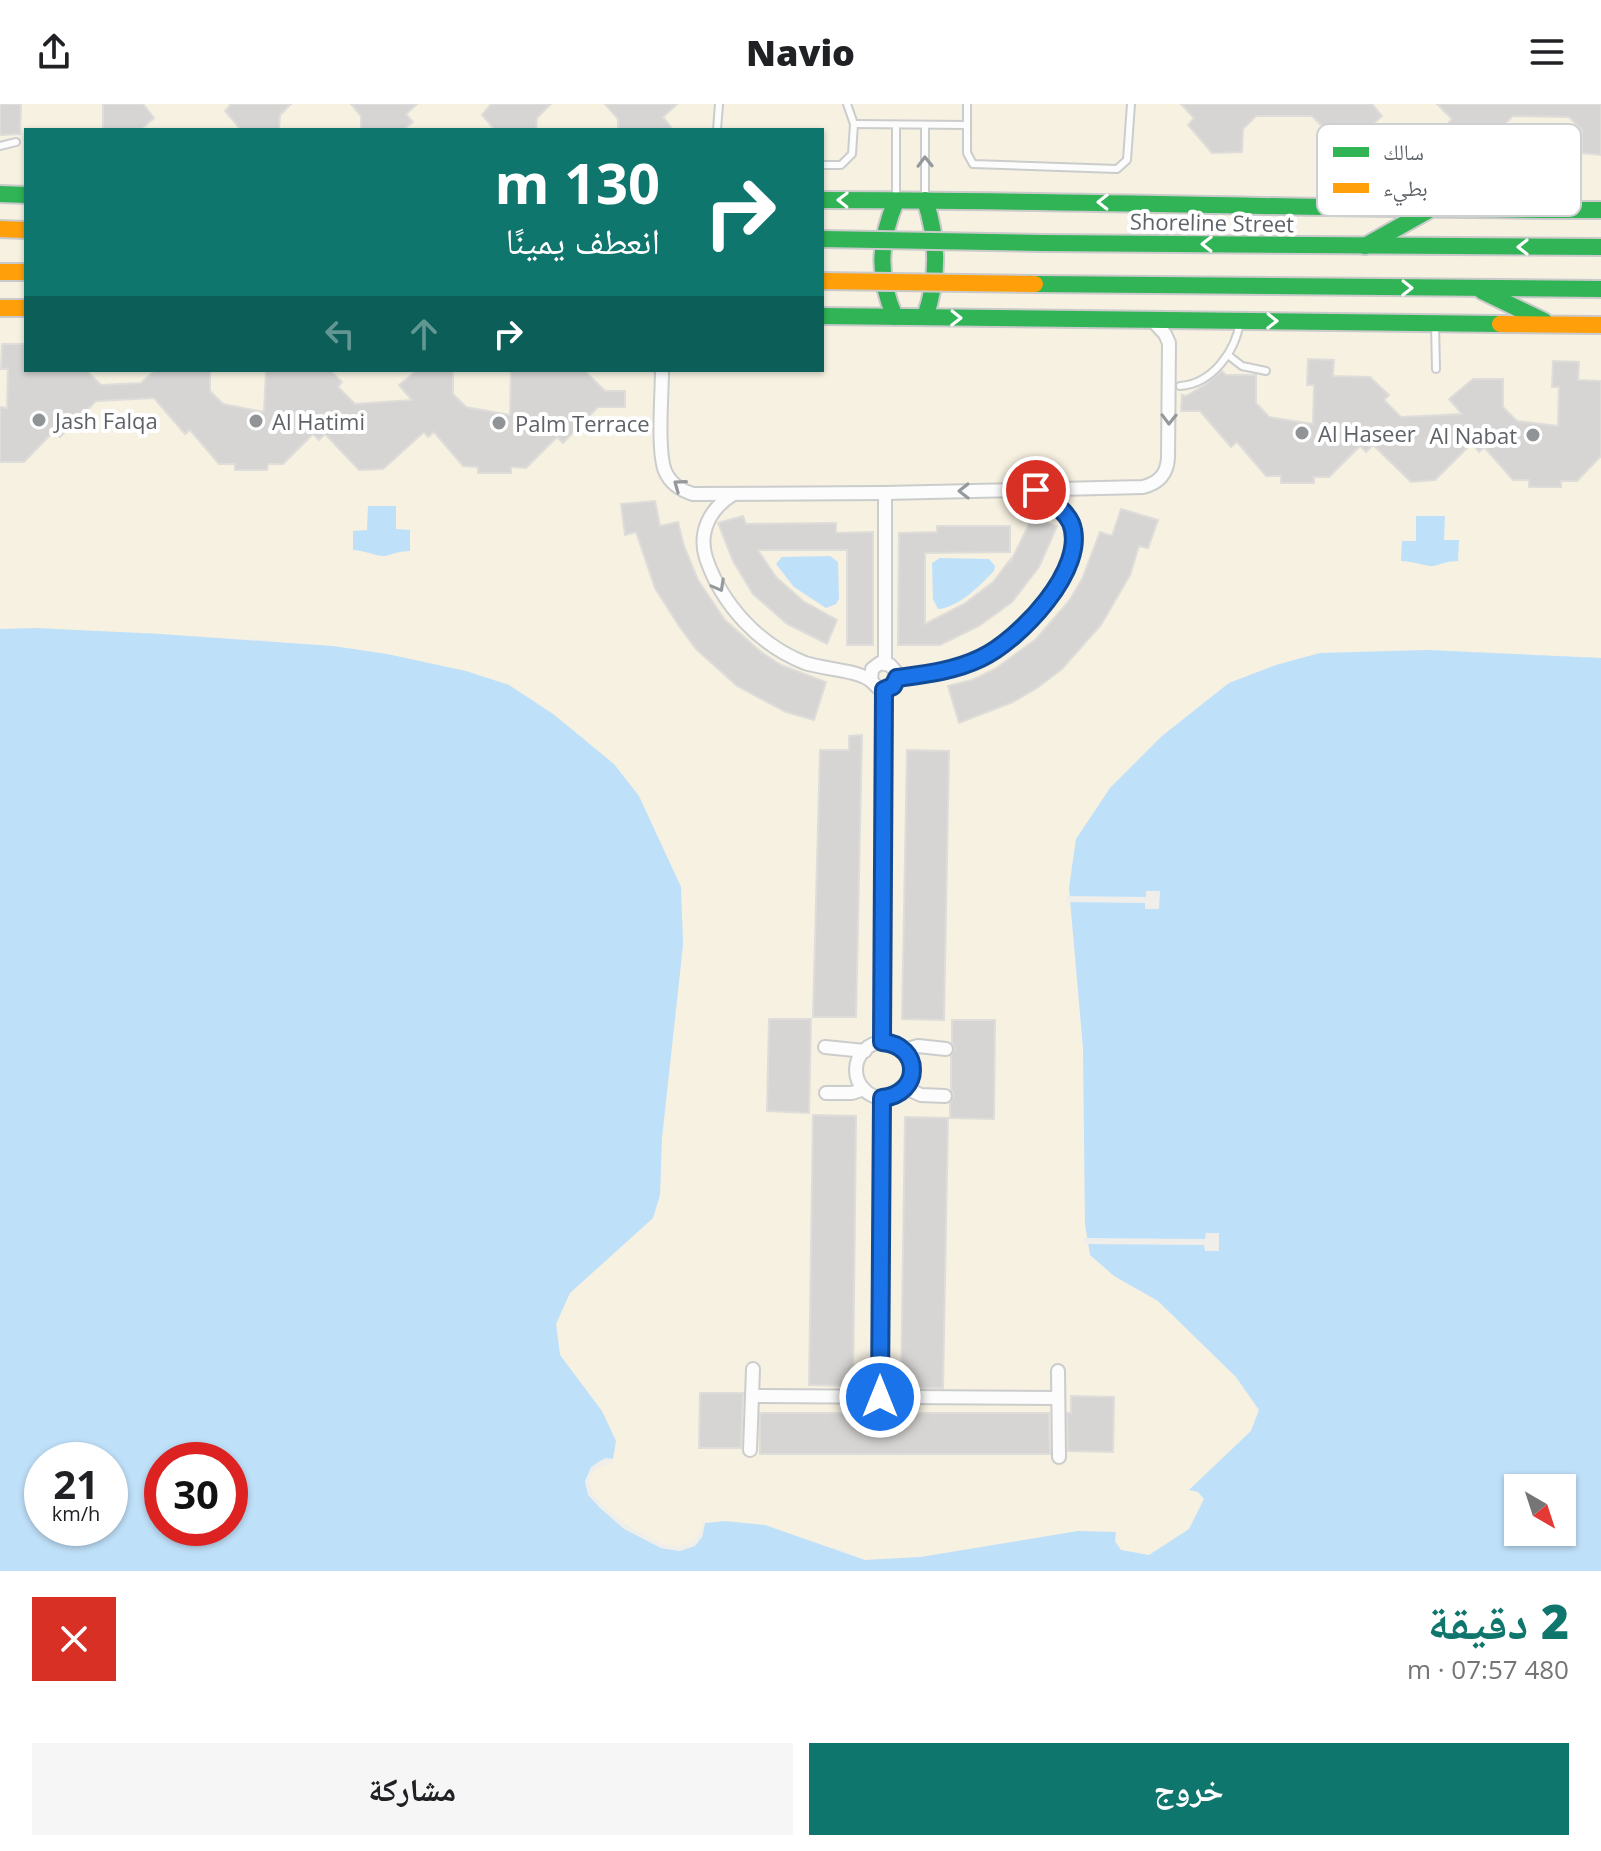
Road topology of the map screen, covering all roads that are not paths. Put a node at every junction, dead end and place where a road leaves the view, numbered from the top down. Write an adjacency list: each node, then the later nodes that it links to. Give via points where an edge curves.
1 (719, 104): 9 (lane)
2 (847, 104): 5 (lane)
3 (967, 104): 8 (lane)
4 (1131, 104): 8 (lane, via 1127,160 1117,169 977,165 968,158)
5 (854, 124): 6 (lane); 12 (lane, via 850,158 841,165)
6 (896, 125): 7 (lane); 17 (lane)
7 (925, 125): 8 (lane); 16 (lane, one-way to 7)
8 (967, 125)
9 (717, 128)
10 (16, 142): 11 (lane)
11 (0, 146)
12 (824, 165)
13 (0, 194): 14 (street)
14 (24, 195)
15 (824, 200): 17 (street, one-way to 15)
16 (925, 200): 17 (street); 18 (street, one-way to 16); 36 (street, via 935,233 937,267)
17 (896, 201): 35 (street, via 881,239 880,259 881,279)
18 (1317, 207)
19 (1581, 212): 21 (street)
20 (1419, 216): 25 (street)
21 (1601, 219)
22 (0, 229): 23 (street)
23 (24, 230)
24 (824, 239): 25 (street, Shoreline Street, one-way to 24, bridge)
25 (1364, 246): 26 (street, Shoreline Street, one-way to 25)
26 (1601, 247)
27 (0, 272): 28 (street)
28 (24, 272)
29 (824, 281): 30 (street, one-way to 30, bridge)
30 (1477, 289): 31 (street); 40 (street)
31 (1601, 289)
32 (0, 308): 33 (street)
33 (24, 308)
34 (824, 316): 35 (street)
35 (895, 317): 36 (street)
36 (925, 317): 37 (street, one-way to 37)
37 (1152, 320): 38 (street); 47 (street, one-way to 47, via 1169,343 1164,473 1143,487)
38 (1240, 321): 39 (street, one-way to 39); 42 (lane)
39 (1435, 323): 40 (street); 43 (lane)
40 (1550, 324): 41 (street)
41 (1601, 325)
42 (1228, 355): 44 (lane, via 1242,366); 46 (lane, via 1201,381)
43 (1436, 369)
44 (1266, 371)
45 (662, 372): 49 (street, one-way to 45, via 684,491 666,473)
46 (1180, 386)
47 (1036, 490): 48 (street, one-way to 48); 51 (street, via 1065,513 1074,534 1070,556 1043,608 1017,636 984,657 948,670)
48 (885, 493): 49 (street); 50 (street)
49 (732, 495): 52 (street, one-way to 52, via 713,511 703,542 710,569 729,603 755,633 788,655)
50 (885, 663): 51 (street); 52 (street, via 872,669)
51 (897, 678): 53 (street)
52 (871, 681): 53 (street)
53 (884, 690): 54 (street)
54 (882, 1042): 57 (street); 58 (street)
55 (825, 1047): 58 (street)
56 (946, 1049): 57 (street)
57 (904, 1050): 59 (street, via 912,1070)
58 (865, 1051): 60 (street, via 857,1070)
59 (905, 1088): 62 (street); 63 (street)
60 (864, 1089): 61 (street); 63 (street)
61 (826, 1093)
62 (945, 1096)
63 (882, 1098): 67 (street)
64 (753, 1369): 66 (street)
65 (1058, 1371): 68 (street)
66 (752, 1396): 67 (street); 69 (street)
67 (880, 1397): 68 (street)
68 (1058, 1398): 70 (street)
69 (750, 1450)
70 (1059, 1457)

